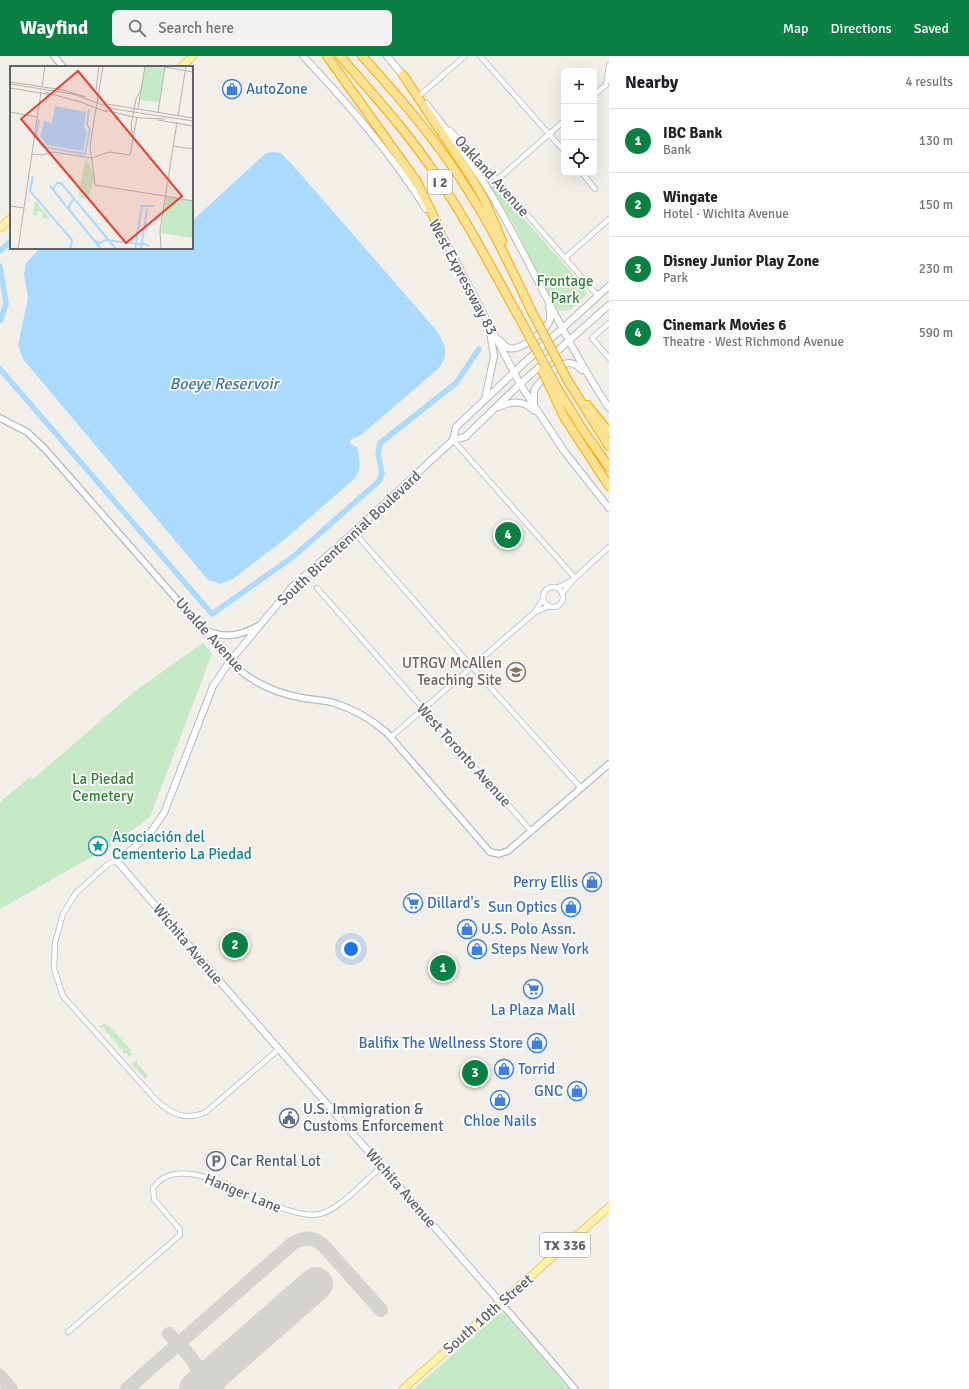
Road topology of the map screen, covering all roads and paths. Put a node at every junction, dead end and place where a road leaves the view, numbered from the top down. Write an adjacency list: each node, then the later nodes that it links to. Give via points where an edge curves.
1 (54, 56): 11 (street)
2 (193, 56): 12 (main road)
3 (304, 56): 27 (main road, West Expressway 83, via 393,161)
4 (327, 56): 27 (highway, via 417,182)
5 (340, 56): 44 (highway, I 2, bridge, via 407,134 449,195 521,321)
6 (362, 56): 30 (highway, I 2, via 456,172 470,193)
7 (387, 56): 13 (main road, Oakland Avenue)
8 (465, 56): 16 (street)
9 (480, 56): 19 (street)
10 (609, 65): 14 (street)
11 (62, 66)
12 (182, 66)
13 (402, 75): 16 (main road, Oakland Avenue); 30 (highway, via 479,190)
14 (607, 87): 15 (street)
15 (597, 93)
16 (420, 95): 17 (main road, Oakland Avenue)
17 (434, 114): 22 (street, Oakland Avenue); 32 (main road, via 499,208)
18 (561, 124): 19 (street)
19 (550, 134): 20 (street); 22 (street)
20 (561, 147)
21 (584, 176): 23 (street)
22 (497, 180): 28 (street, Oakland Avenue)
23 (595, 189)
24 (10, 219): 26 (main road)
25 (609, 219): 28 (street)
26 (0, 228)
27 (440, 230): 35 (main road, West Expressway 83)
28 (564, 258): 31 (street, Oakland Avenue)
29 (609, 286): 31 (main road, South Bicentennial Boulevard)
30 (522, 292): 42 (highway, I 2, bridge)
31 (598, 296): 36 (main road, South Bicentennial Boulevard)
32 (548, 302): 36 (main road); 37 (main road, via 551,315 548,324 523,346 509,348)
33 (609, 305): 38 (main road, South Bicentennial Boulevard)
34 (609, 323): 39 (street, via 592,338)
35 (488, 325): 37 (main road, West Expressway 83); 45 (main road, via 494,356)
36 (562, 329): 38 (main road); 40 (main road, South Bicentennial Boulevard)
37 (493, 334): 40 (main road, West Expressway 83)
38 (569, 342): 41 (main road); 43 (main road, South Bicentennial Boulevard)
39 (609, 358)
40 (514, 372): 43 (main road, West Expressway 83); 45 (main road, South Bicentennial Boulevard)
41 (589, 377): 47 (main road); 48 (main road, via 579,366 566,363 542,379 535,387 533,395)
42 (568, 382): 51 (highway); 53 (highway, I 2)
43 (520, 384): 46 (main road, South Bicentennial Boulevard); 48 (main road, West Expressway 83)
44 (553, 386): 54 (highway); 55 (highway, via 568,424)
45 (485, 399): 52 (main road, South Bicentennial Boulevard, via 456,428)
46 (494, 408): 50 (main road, via 520,402); 52 (main road, South Bicentennial Boulevard, via 465,437)
47 (609, 408)
48 (537, 410): 50 (main road, West Expressway 83)
49 (0, 418): 67 (street, Uvalde Avenue, via 27,432 45,449)
50 (543, 419): 56 (main road, West Expressway 83, via 564,452)
51 (609, 432)
52 (452, 440): 57 (main road, South Bicentennial Boulevard); 59 (street)
53 (609, 446)
54 (609, 467)
55 (609, 486)
56 (609, 508)
57 (354, 532): 66 (main road, South Bicentennial Boulevard, via 292,587); 69 (street)
58 (609, 547): 59 (street)
59 (574, 579): 61 (street); 62 (street)
60 (317, 588): 70 (street, West Toronto Avenue)
61 (557, 588): 62 (street); 63 (street, via 547,589)
62 (562, 594): 64 (street, via 563,599 559,605)
63 (543, 599): 64 (street); 65 (street)
64 (549, 606): 65 (street)
65 (534, 613): 69 (street)
66 (262, 624): 67 (street, via 237,636 213,634); 68 (main road, South Bicentennial Boulevard)
67 (203, 629): 68 (street, Uvalde Avenue)
68 (230, 661): 71 (street, Uvalde Avenue, via 253,680 279,693 324,701 357,712 378,725); 75 (main road, South Bicentennial Boulevard, via 213,686 164,813 148,836)
69 (473, 668): 70 (street); 73 (street)
70 (423, 710): 71 (street); 74 (street, West Toronto Avenue)
71 (390, 737): 74 (street, Uvalde Avenue, via 487,849 499,854 508,851)
72 (609, 764): 73 (street)
73 (581, 788): 74 (street)
74 (532, 832)
75 (117, 861): 76 (main road, Wichita Avenue); 76 (street, via 108,864 76,893 63,914 55,943 54,969 63,996 156,1100 168,1110 183,1116 206,1112)
76 (279, 1049): 77 (main road, Wichita Avenue)
77 (382, 1166): 79 (main road, Wichita Avenue); 80 (street, Hanger Lane, via 332,1209 310,1215 286,1210 210,1178 182,1174 161,1179 152,1188 154,1199 180,1230 180,1235)
78 (609, 1207): 79 (main road, South 10th Street / TX 336)
79 (500, 1302): 81 (main road, South 10th Street / TX 336); 82 (street, Wichita Avenue)
80 (68, 1332)
81 (402, 1389)
82 (575, 1389)

